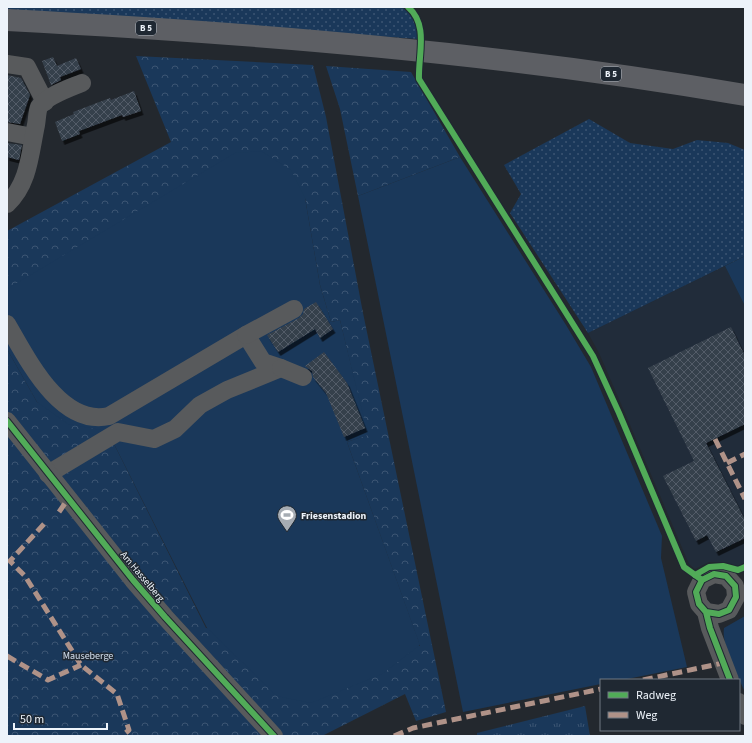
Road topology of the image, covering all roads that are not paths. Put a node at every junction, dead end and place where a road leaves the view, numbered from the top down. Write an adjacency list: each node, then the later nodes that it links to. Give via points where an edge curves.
1 (7, 20): 4 (highway, B 5, via 347,44 546,65)
2 (7, 64): 7 (street, via 27,67)
3 (82, 83): 7 (street)
4 (675, 83): 5 (highway); 6 (highway, B 5)
5 (745, 86)
6 (745, 95)
7 (45, 102): 9 (street, via 39,107)
8 (7, 132): 9 (street)
9 (33, 137): 10 (street, via 27,171 20,189)
10 (7, 204)
11 (294, 309): 13 (street)
12 (7, 324): 16 (street, via 46,387 61,401 74,411 86,415 98,418)
13 (246, 335): 14 (street, via 262,362); 16 (street)
14 (281, 368): 15 (street); 18 (street, via 227,390 200,405 175,428 154,439)
15 (303, 377)
16 (109, 416): 18 (street)
17 (7, 421): 19 (street, Am Hasselberg)
18 (118, 432): 19 (street)
19 (48, 474): 25 (street, Am Hasselberg, via 142,591)
20 (740, 584): 21 (street, via 729,610 718,614); 21 (street, via 726,576 714,574 702,580 696,592 699,604)
21 (706, 612): 22 (street)
22 (730, 679)
23 (740, 704): 24 (street)
24 (745, 716)
25 (274, 736)

